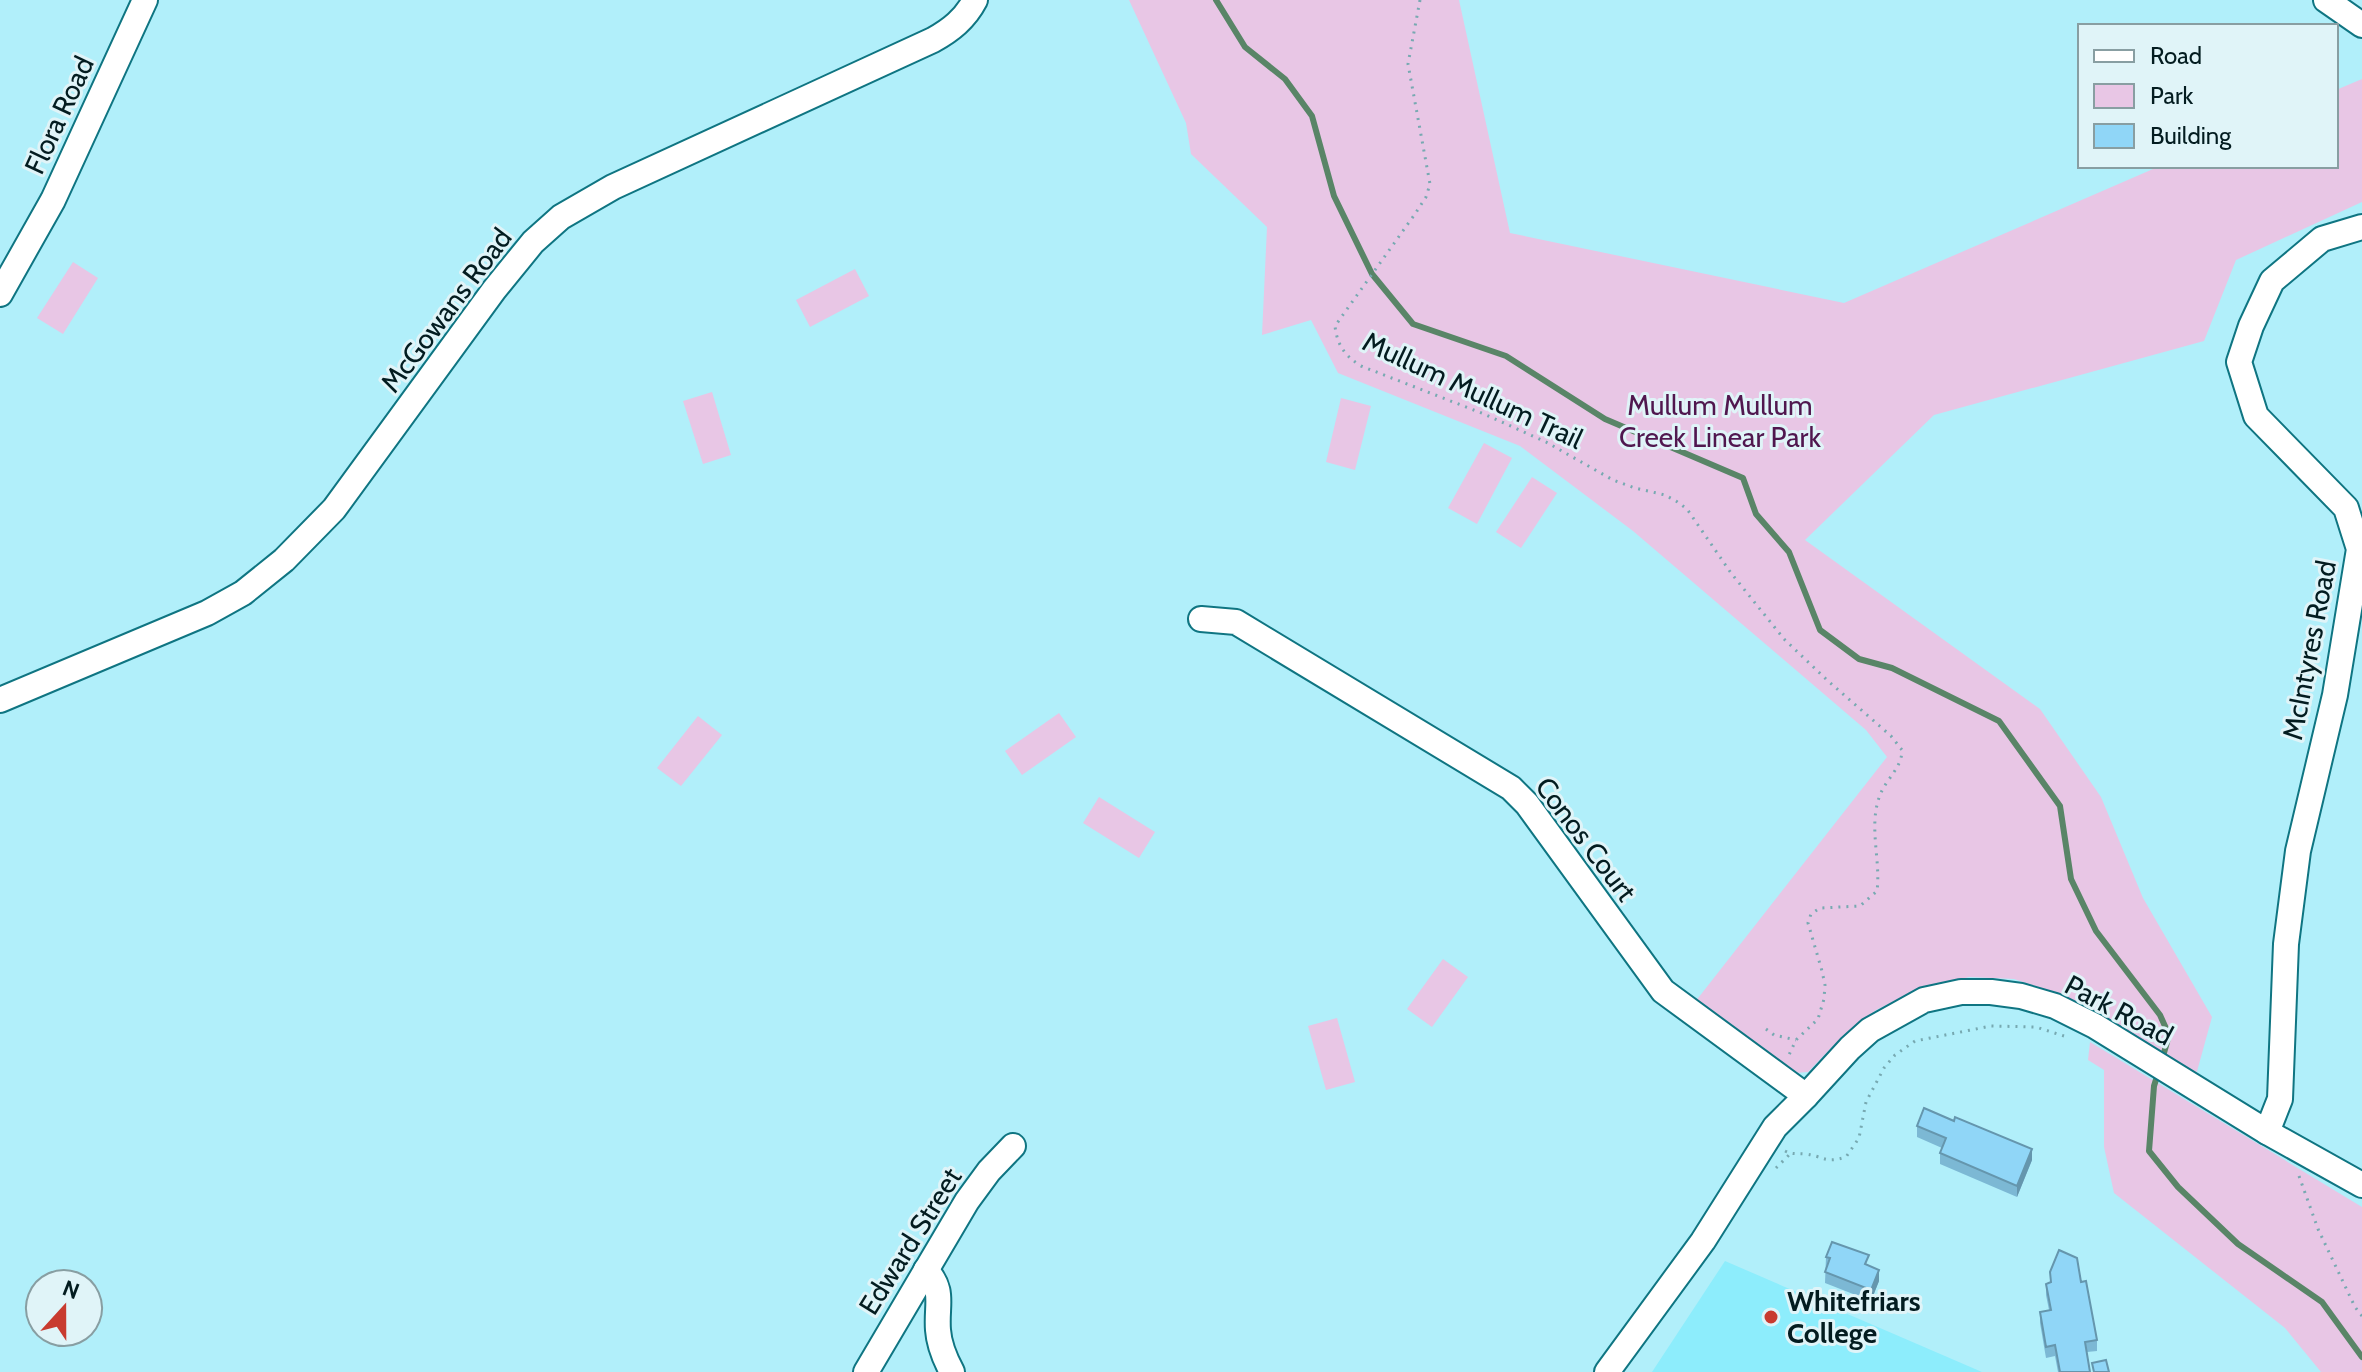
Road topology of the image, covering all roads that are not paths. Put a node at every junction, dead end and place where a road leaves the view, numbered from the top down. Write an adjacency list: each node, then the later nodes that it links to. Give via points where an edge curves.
1 (145, 0): 6 (street, Flora Road, via 53,200)
2 (975, 0): 8 (street, McGowans Road, via 965,18 933,40 613,187 561,217 494,290 334,509 284,560 207,613)
3 (2326, 0): 4 (street)
4 (2362, 25)
5 (2362, 227): 10 (street, McIntyres Road, via 2322,239 2272,281 2239,362 2256,416 2346,508 2359,549 2335,695 2298,851 2286,944 2280,1099)
6 (0, 294)
7 (1201, 619): 9 (street, Conos Court, via 1236,622 1511,788 1663,991)
8 (0, 700)
9 (1806, 1096): 10 (street, Park Road, via 1870,1030 1924,1000 1991,992 2055,1006 2095,1026); 13 (street, Park Road, via 1775,1127); 13 (street, Park Road, via 1780,1148)
10 (2267, 1132): 12 (street, Park Road)
11 (1013, 1146): 14 (street, Edward Street, via 967,1201)
12 (2362, 1185)
13 (1703, 1241): 17 (street, Park Road)
14 (926, 1270): 15 (street, Edward Street); 16 (street, via 940,1291 938,1334)
15 (866, 1372)
16 (952, 1372)
17 (1607, 1372)

